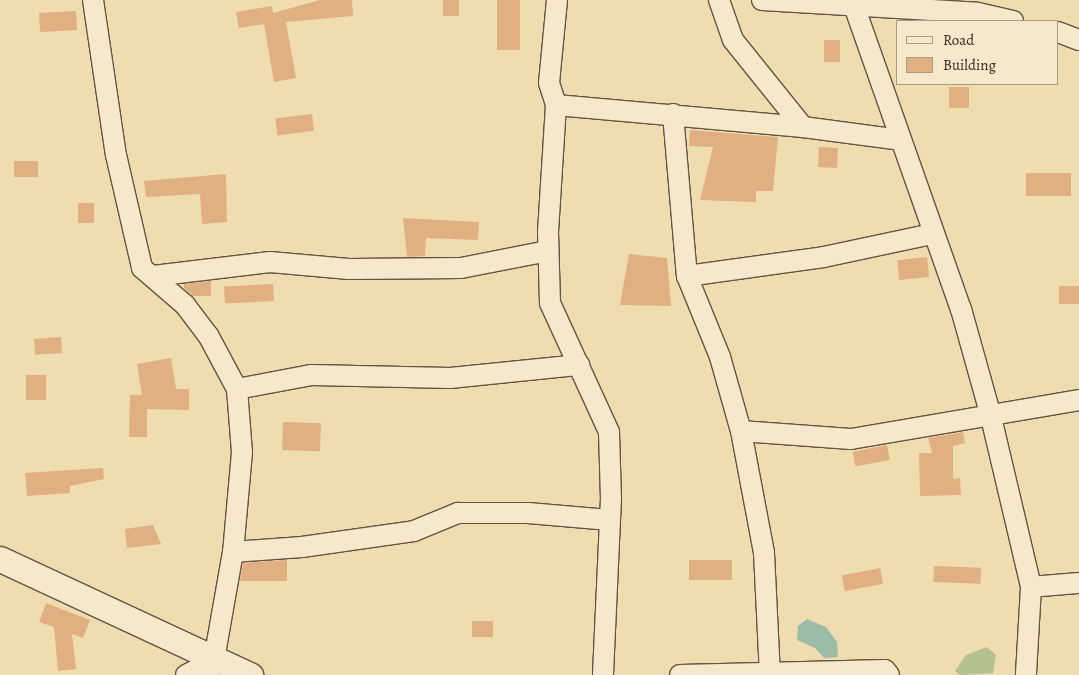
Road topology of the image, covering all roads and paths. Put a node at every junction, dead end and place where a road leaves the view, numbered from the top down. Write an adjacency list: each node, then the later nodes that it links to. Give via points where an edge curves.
1 (93, 0): 16 (street, via 116,155 142,268)
2 (556, 0): 10 (street, via 550,83)
3 (719, 0): 12 (street, via 733,40)
4 (762, 0): 5 (street)
5 (853, 2): 6 (street); 13 (street)
6 (979, 6): 7 (street)
7 (1011, 20)
8 (1059, 32): 9 (street)
9 (1079, 40)
10 (556, 105): 11 (street); 15 (street, via 550,145)
11 (673, 114): 12 (street); 17 (street)
12 (803, 126): 13 (street)
13 (900, 140): 14 (street)
14 (932, 234): 17 (street, via 824,257); 21 (street, via 961,309)
15 (548, 251): 16 (street, via 461,268 349,269 270,262); 18 (street, via 550,303)
16 (153, 276): 19 (street, via 185,305 208,335)
17 (687, 276): 22 (street, via 720,357)
18 (579, 365): 19 (street, via 450,378 312,374); 23 (street, via 608,432)
19 (237, 389): 24 (street, via 242,452)
20 (1079, 400): 21 (street)
21 (990, 413): 22 (street, via 851,439); 27 (street)
22 (741, 431): 30 (street, via 764,553)
23 (610, 520): 24 (street, via 528,513 458,513 414,531 302,548); 33 (street)
24 (233, 552): 28 (street)
25 (0, 559): 28 (street)
26 (1079, 583): 27 (street)
27 (1031, 587): 36 (street)
28 (211, 668): 31 (street); 32 (street)
29 (706, 674): 30 (street); 34 (street)
30 (770, 674): 35 (street, via 884,670)
31 (186, 675)
32 (250, 675)
33 (603, 675)
34 (680, 675)
35 (889, 675)
36 (1026, 675)

